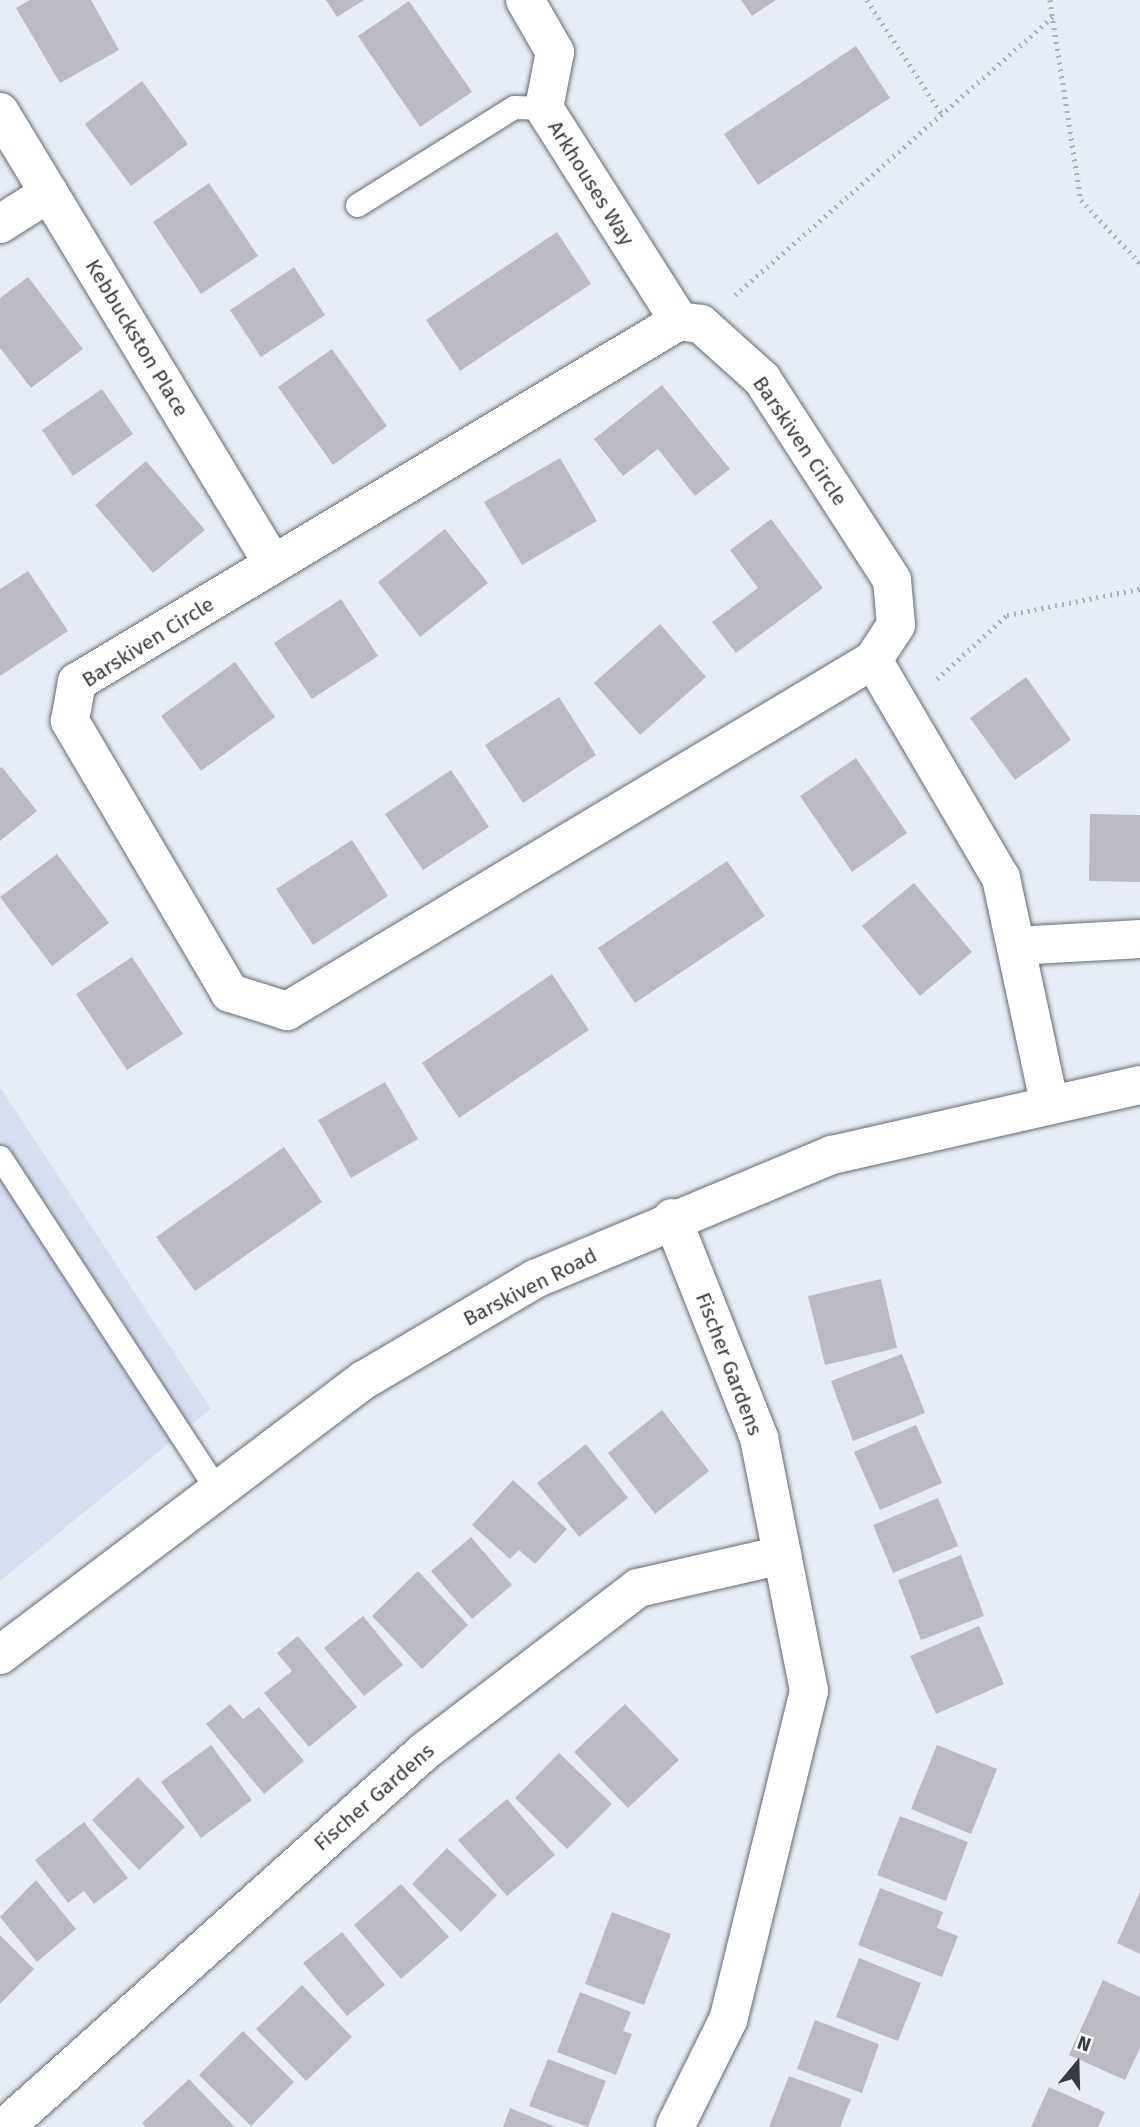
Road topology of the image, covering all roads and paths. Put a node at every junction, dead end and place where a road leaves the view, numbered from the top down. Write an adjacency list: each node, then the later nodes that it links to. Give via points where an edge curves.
1 (525, 0): 5 (street, Arkhouses Way, via 555,52)
2 (867, 0): 7 (path)
3 (1050, 0): 4 (path)
4 (1053, 17): 7 (path); 11 (path, via 1081,200)
5 (544, 108): 9 (lane, via 514,107); 12 (street, Arkhouses Way)
6 (0, 112): 8 (street, Kebbuckston Place)
7 (942, 114): 12 (path)
8 (49, 193): 10 (street); 13 (street, Kebbuckston Place)
9 (357, 205)
10 (0, 224)
11 (1140, 264)
12 (690, 323): 13 (street, Barskiven Circle); 15 (street, Barskiven Circle, via 762,379 892,580 896,625)
13 (273, 565): 15 (street, Barskiven Circle, via 77,682 70,721 230,993 287,1011)
14 (1140, 589): 16 (path, via 1007,615)
15 (873, 660): 16 (street)
16 (903, 710): 18 (street, via 1001,878)
17 (1140, 939): 18 (street)
18 (1016, 946): 20 (street)
19 (1140, 1085): 20 (street, Barskiven Road)
20 (1049, 1102): 22 (street, Barskiven Road, via 832,1155)
21 (0, 1157): 23 (lane)
22 (673, 1219): 23 (street, Barskiven Road, via 535,1279 364,1380); 24 (street, Fischer Gardens, via 759,1438)
23 (216, 1488): 25 (street, Barskiven Road)
24 (782, 1555): 26 (street, Fischer Gardens, via 638,1588 426,1750); 27 (street, Fischer Gardens, via 809,1691 728,2020)
25 (0, 1655)
26 (15, 2122)
27 (675, 2127)

